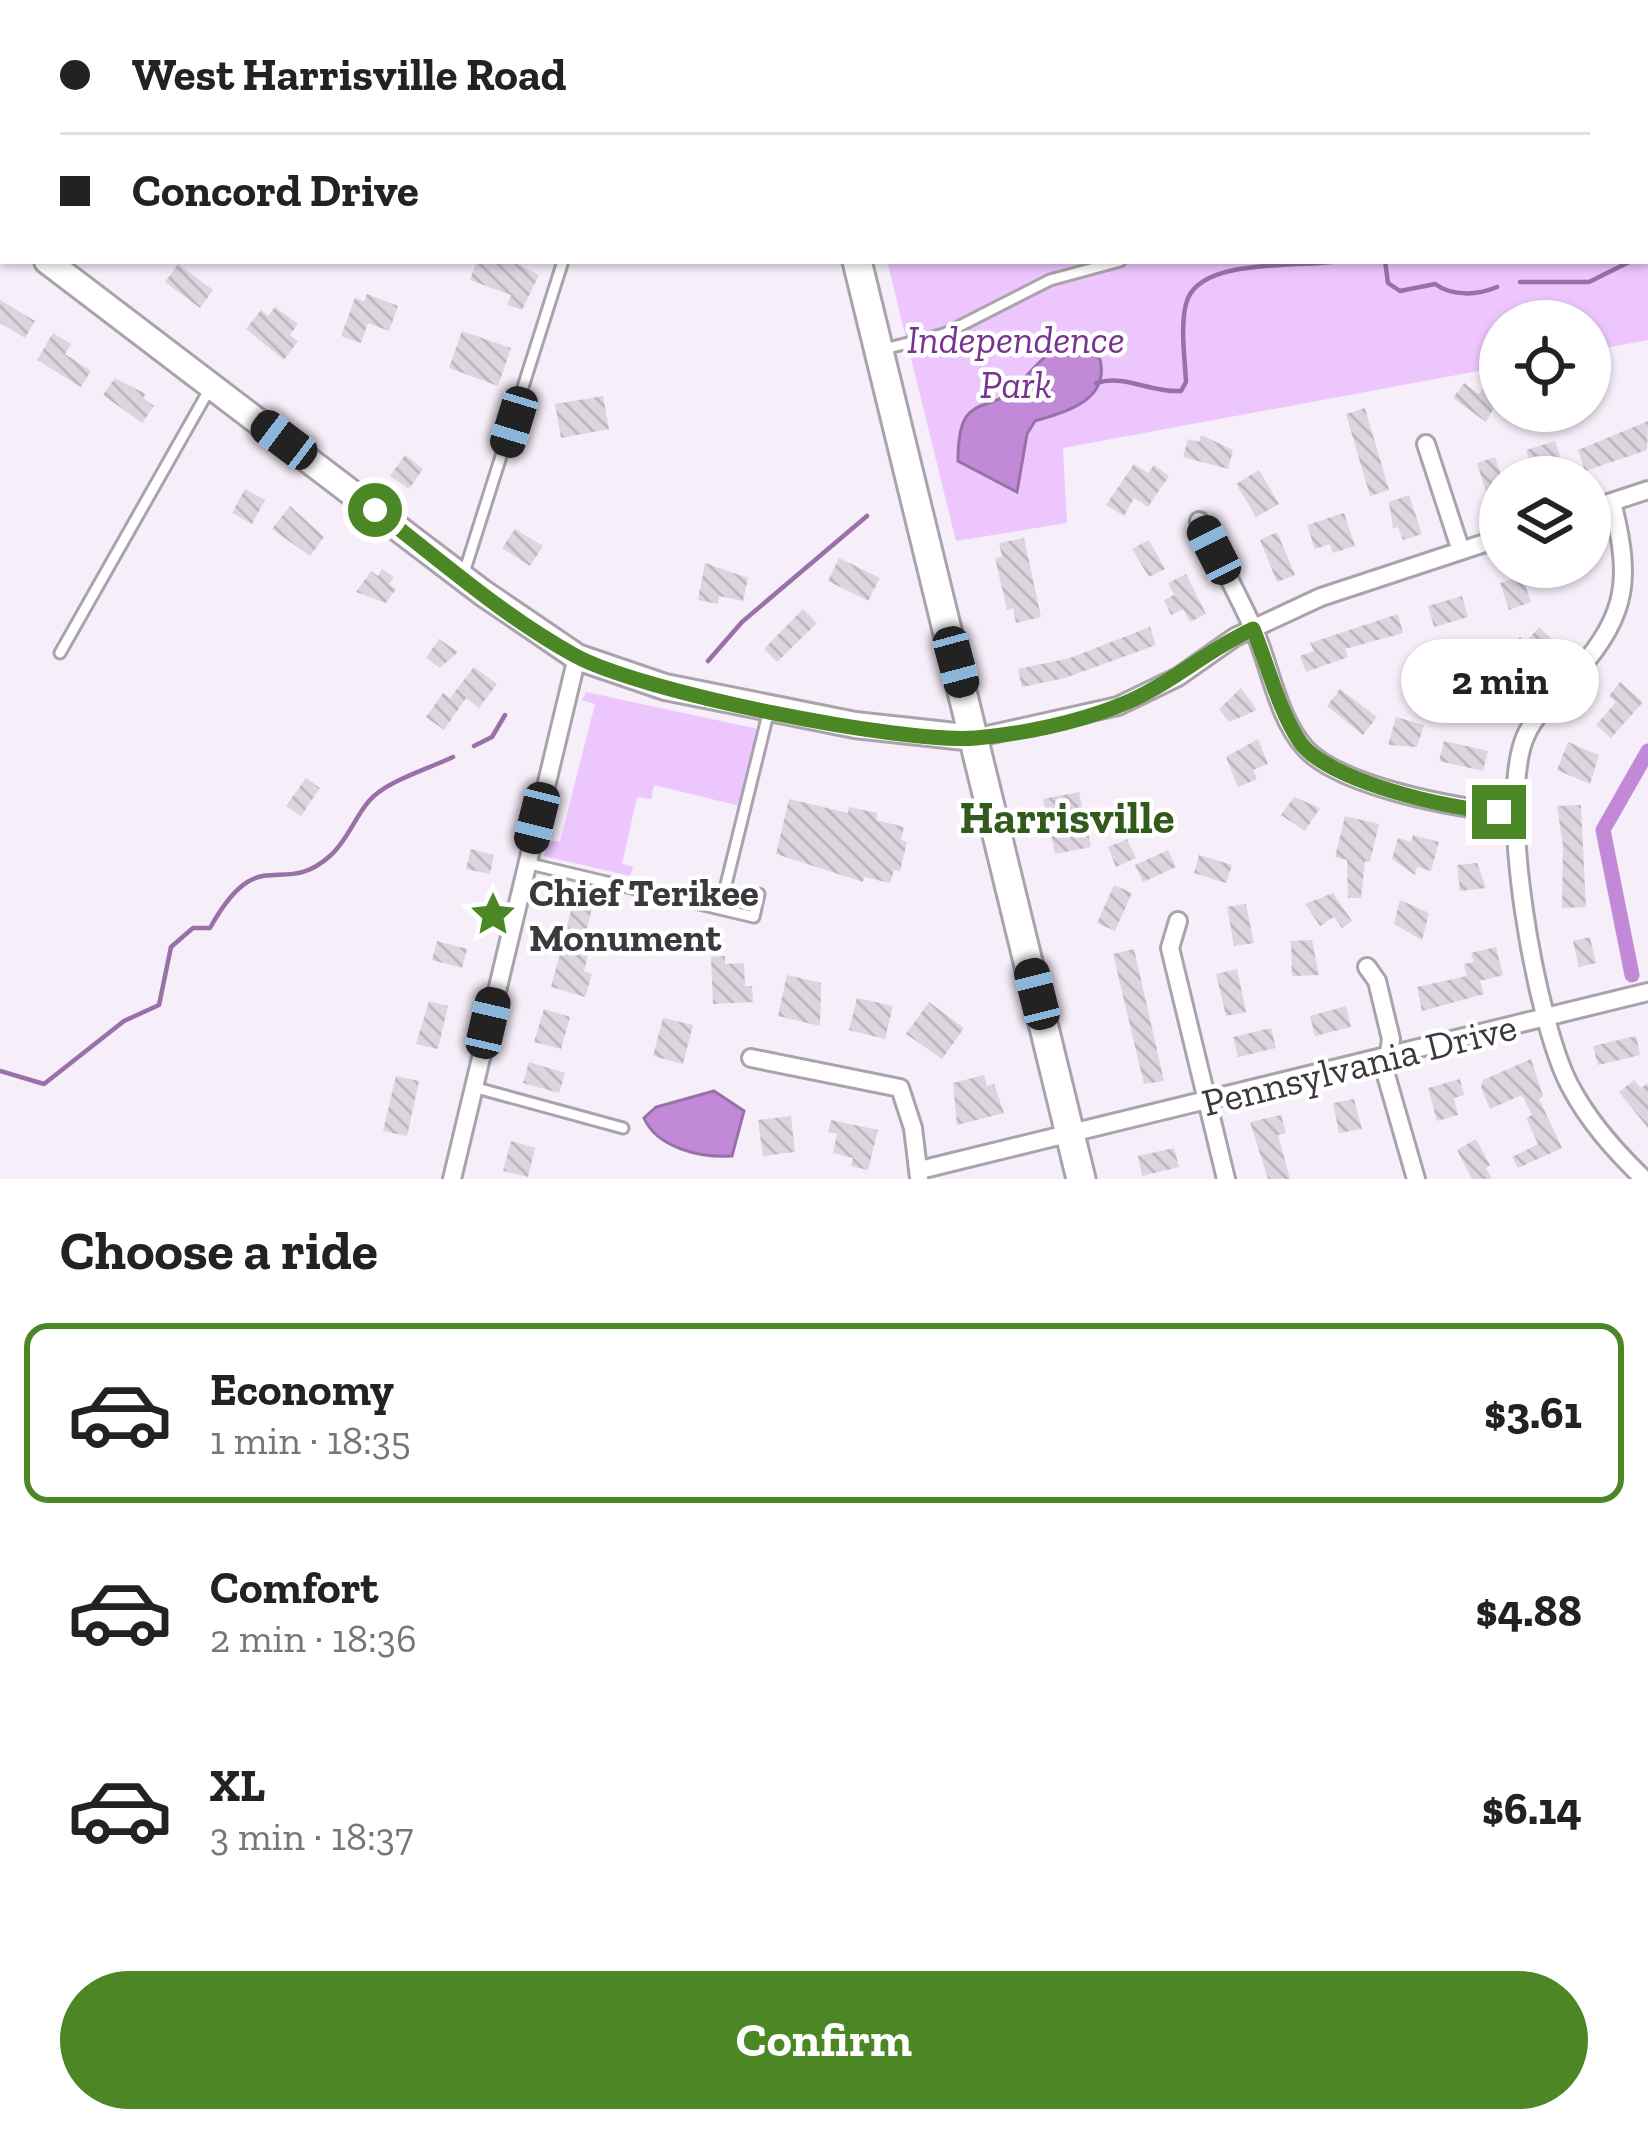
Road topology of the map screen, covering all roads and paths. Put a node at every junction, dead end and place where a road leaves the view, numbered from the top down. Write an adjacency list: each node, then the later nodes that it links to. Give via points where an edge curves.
1 (51, 264): 6 (main road)
2 (562, 264): 13 (lane)
3 (858, 264): 5 (main road)
4 (1109, 264): 5 (lane, via 1051,280 944,334)
5 (879, 350): 18 (main road)
6 (212, 386): 13 (main road); 15 (lane)
7 (1426, 444): 12 (street)
8 (1648, 490): 9 (street)
9 (1612, 502): 19 (street, via 1626,556 1621,610 1536,715 1515,775)
10 (1198, 520): 14 (street)
11 (1479, 544): 12 (street)
12 (1461, 550): 14 (street)
13 (463, 577): 16 (main road)
14 (1253, 629): 18 (street, via 1118,706); 19 (street, via 1287,718 1321,764)
15 (60, 653)
16 (577, 657): 17 (main road, via 665,688); 20 (street)
17 (769, 709): 18 (main road); 22 (lane)
18 (974, 738): 32 (main road)
19 (1514, 813): 26 (street)
20 (526, 862): 22 (lane); 29 (street)
21 (759, 895): 22 (lane, via 754,917)
22 (720, 909)
23 (1178, 921): 30 (street, via 1170,948)
24 (1367, 968): 27 (street, via 1377,980)
25 (1648, 992): 26 (street, Pennsylvania Drive)
26 (1548, 1017): 27 (street, Pennsylvania Drive); 34 (street, via 1567,1082 1595,1129)
27 (1388, 1056): 30 (street, Pennsylvania Drive); 38 (street, via 1386,1075)
28 (751, 1058): 33 (street, via 900,1088)
29 (473, 1088): 31 (lane); 35 (street)
30 (1206, 1101): 32 (street, Pennsylvania Drive); 37 (street)
31 (622, 1128)
32 (1070, 1135): 33 (street, Pennsylvania Drive); 36 (main road)
33 (919, 1174)
34 (1641, 1178)
35 (452, 1179)
36 (1081, 1179)
37 (1226, 1179)
38 (1416, 1179)

